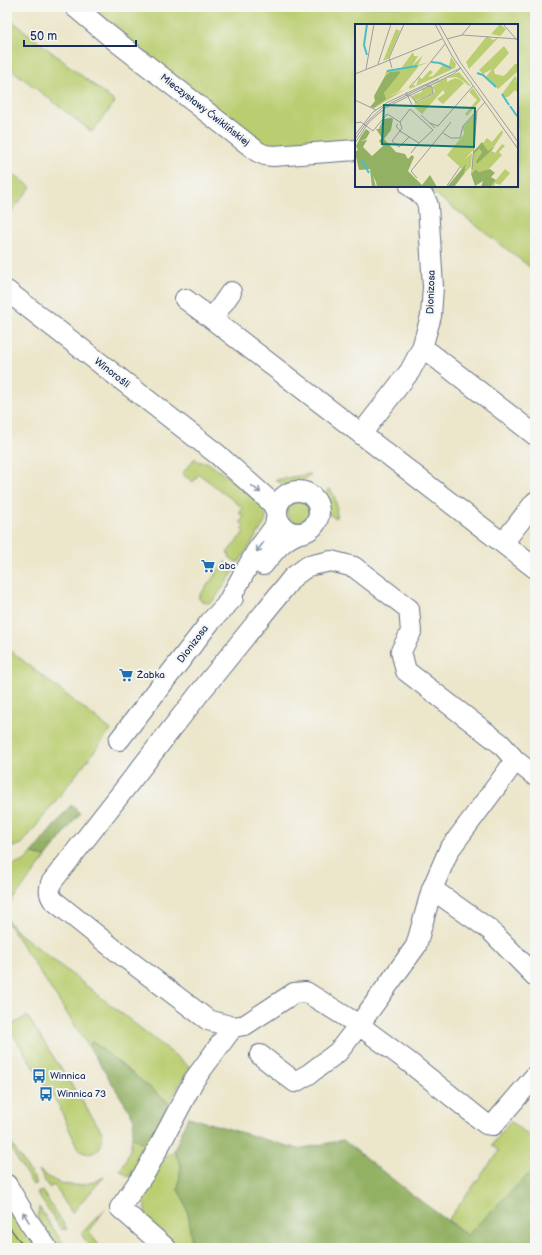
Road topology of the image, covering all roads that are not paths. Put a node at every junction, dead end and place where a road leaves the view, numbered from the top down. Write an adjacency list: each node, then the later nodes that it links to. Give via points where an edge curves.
1 (75, 7): 2 (street, Mieczysławy Ćwiklińskiej, via 265,156)
2 (355, 150)
3 (412, 187): 9 (street, Dionizosa, via 423,194 427,202 433,287 431,316 422,348 410,370)
4 (7, 291): 11 (street, Winorośli)
5 (231, 292): 7 (street)
6 (185, 298): 7 (street)
7 (212, 319): 9 (street)
8 (430, 354): 10 (street)
9 (361, 434): 16 (street)
10 (535, 435)
11 (216, 454): 12 (street, Winorośli, via 249,468 278,487); 14 (street, Winorośli, one-way to 14, via 266,496)
12 (295, 491): 14 (street, via 282,498); 15 (street, via 305,492 313,497 319,511 314,526)
13 (535, 502): 16 (street)
14 (277, 513): 15 (street, via 284,528); 18 (street, Dionizosa, one-way to 18, via 275,526 256,552)
15 (300, 533): 18 (street, Dionizosa, via 282,542)
16 (503, 543): 17 (street)
17 (535, 568)
18 (225, 607): 19 (street, Dionizosa, via 210,622)
19 (119, 740)
20 (515, 760): 21 (street); 22 (street, via 448,850); 25 (street, via 501,744 406,671 401,651 411,632 409,609 354,567 331,561 308,566 293,577 51,883 50,889 53,900 118,953 208,1020)
21 (535, 776)
22 (432, 889): 23 (street, via 490,930); 24 (street, via 416,946)
23 (535, 976)
24 (359, 1025): 25 (street, via 306,992 294,993 245,1026); 26 (street, via 338,1052 295,1082); 27 (street, via 486,1124 493,1125)
25 (233, 1026): 30 (street, via 194,1080 146,1171 120,1208)
26 (260, 1055)
27 (535, 1076)
28 (7, 1185): 29 (street, one-way to 28)
29 (47, 1248)
30 (166, 1248)

